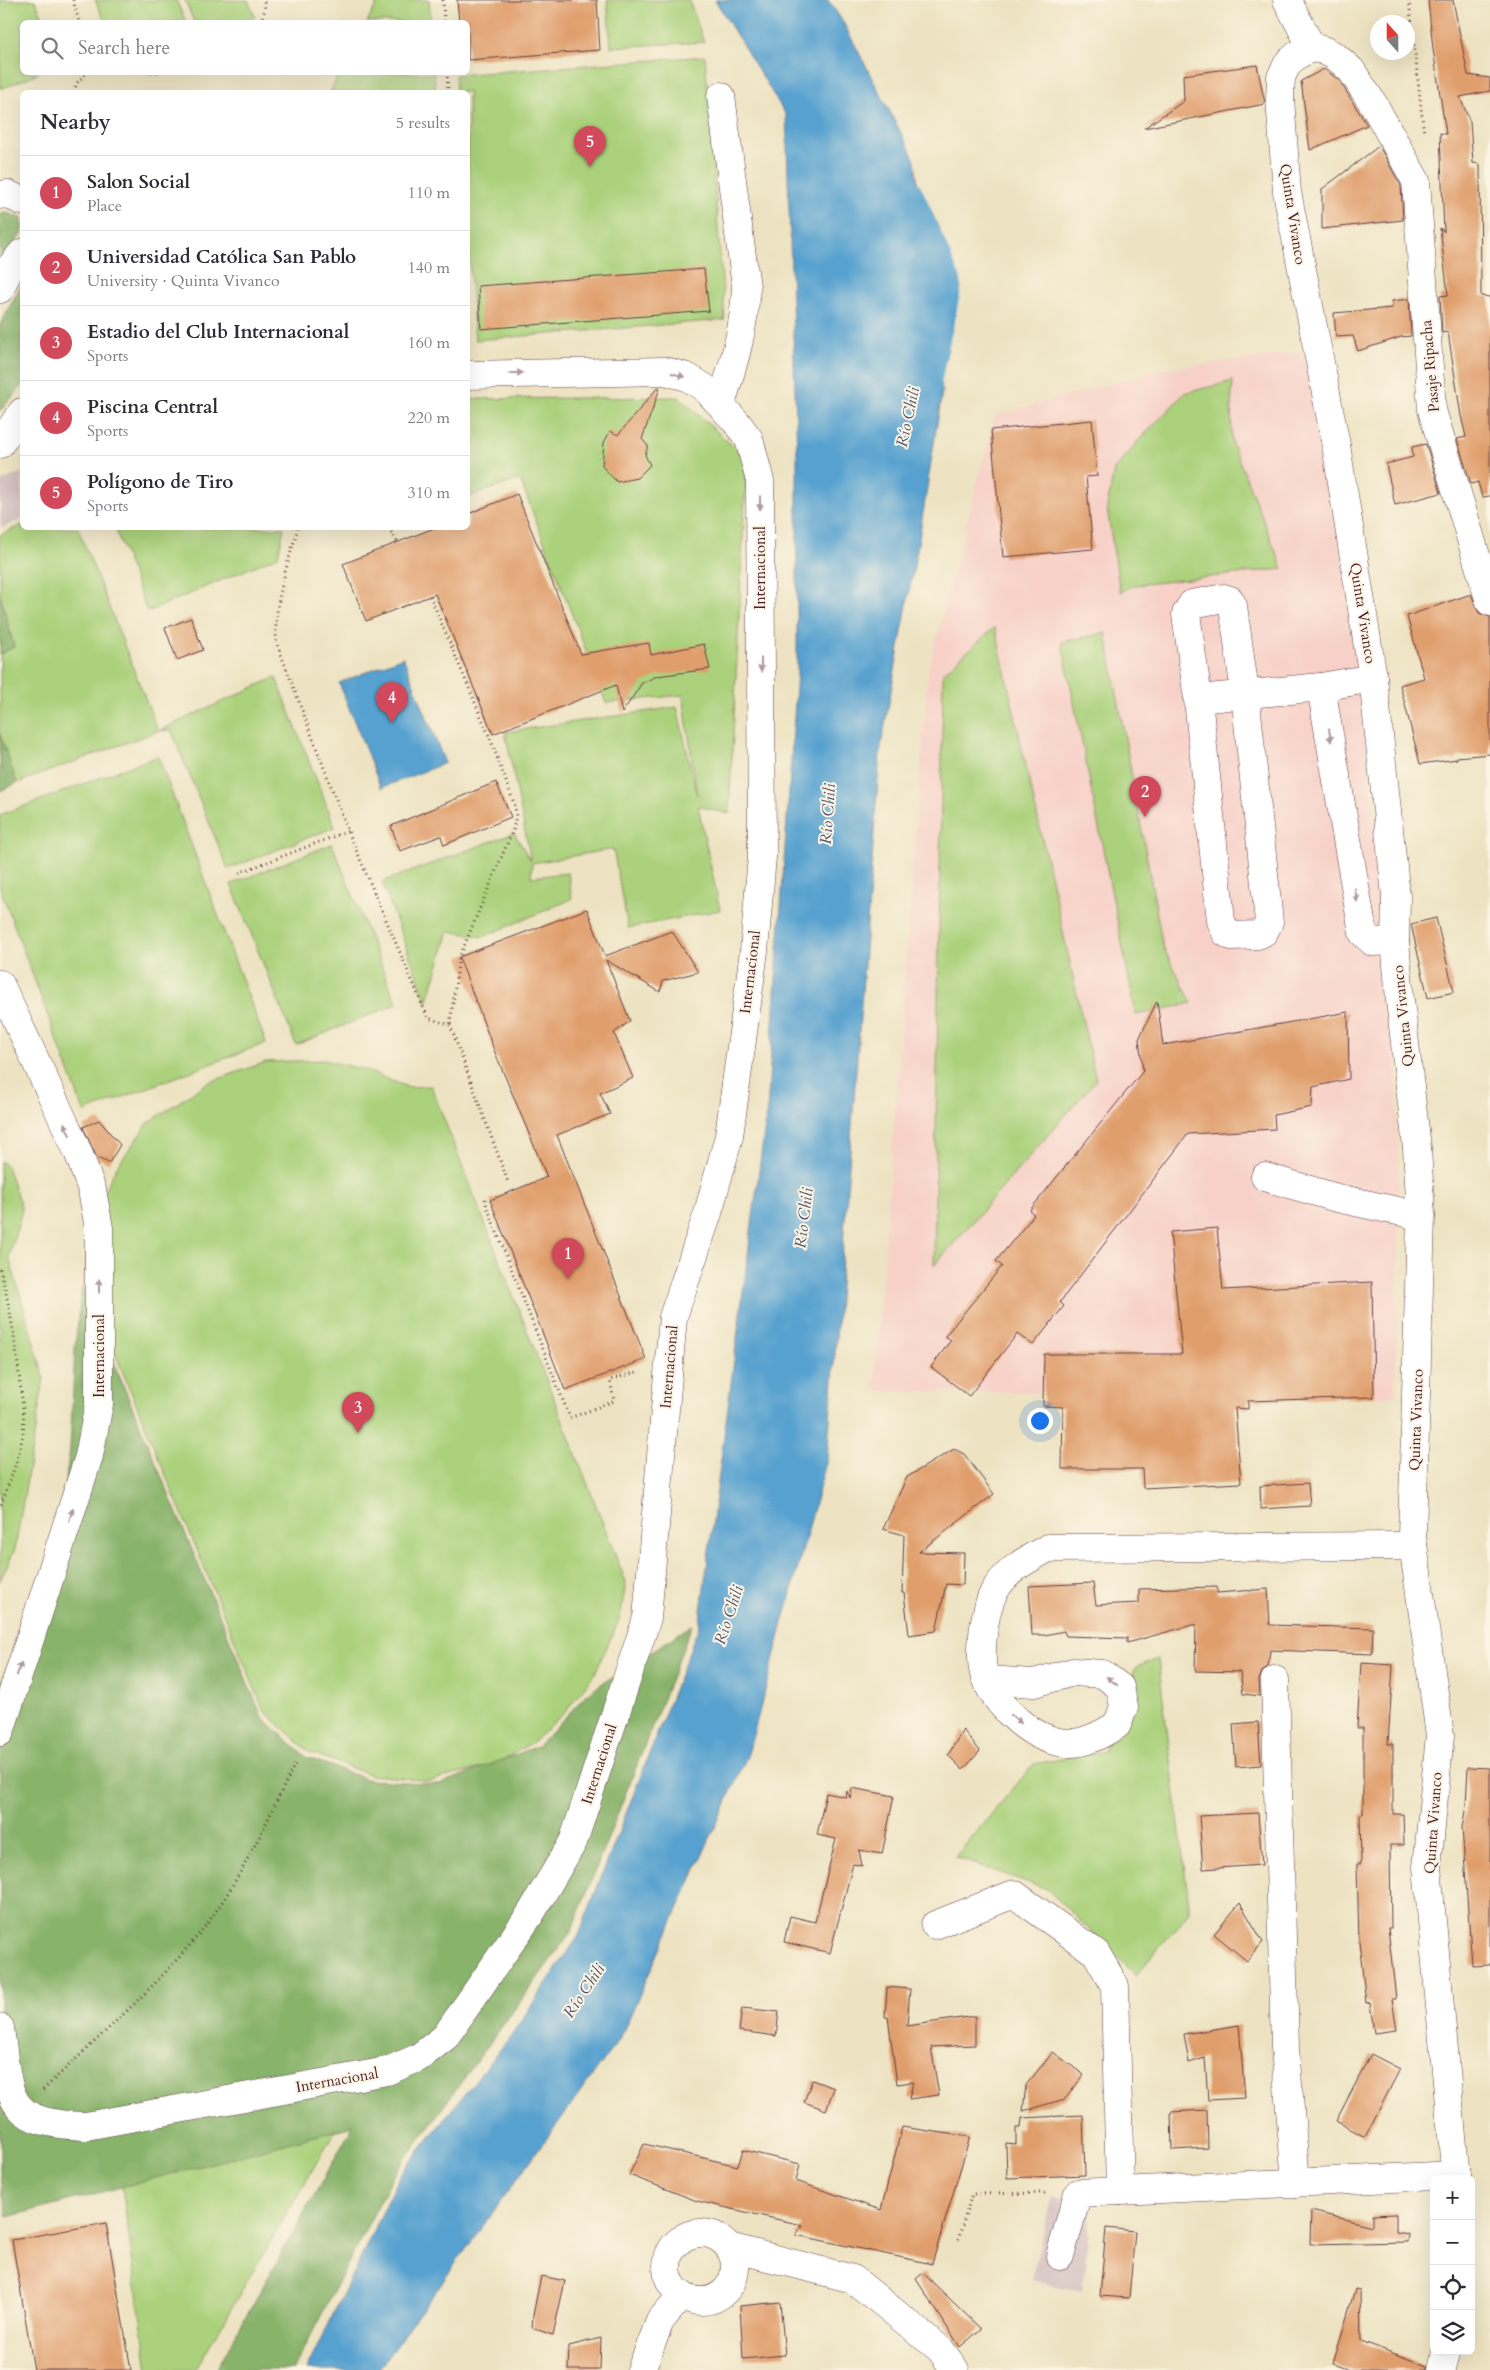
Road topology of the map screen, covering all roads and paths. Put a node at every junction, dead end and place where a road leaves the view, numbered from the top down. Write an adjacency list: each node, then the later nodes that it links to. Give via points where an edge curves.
1 (73, 0): 6 (path)
2 (264, 0): 7 (path)
3 (443, 0): 8 (path)
4 (1287, 0): 9 (street)
5 (1409, 0): 15 (path, via 1424,140)
6 (78, 20)
7 (262, 20)
8 (444, 20)
9 (1312, 48): 15 (street, via 1335,56 1351,70); 29 (street, Quinta Vivanco, via 1288,63 1281,77 1287,192 1336,445)
10 (84, 75): 12 (path)
11 (447, 75): 13 (path)
12 (75, 90)
13 (448, 90)
14 (720, 96): 21 (street, via 746,287 740,345)
15 (1416, 181): 28 (street, Pasaje Ripacha, via 1432,410)
16 (0, 195): 17 (street, via 7,194)
17 (20, 200)
18 (20, 256): 19 (street)
19 (0, 289)
20 (470, 375): 21 (street, Internacional, one-way to 21, via 665,371 705,388)
21 (721, 404): 43 (street, Internacional, one-way to 43, via 749,439 760,481 762,856 754,951 729,1136 708,1213 673,1318)
22 (20, 415): 23 (street)
23 (0, 444)
24 (297, 530): 33 (path, via 275,634)
25 (389, 530): 26 (path)
26 (398, 542)
27 (430, 596): 37 (path, via 490,738 516,816 456,967)
28 (1490, 602)
29 (1373, 678): 30 (street); 35 (street, Quinta Vivanco, via 1396,896)
30 (1322, 687): 31 (street); 35 (street, one-way to 35, via 1362,928 1373,942)
31 (1245, 693): 32 (street); 32 (street, via 1233,606 1224,598 1192,604 1186,614); 32 (street, via 1269,922 1264,932 1258,935 1231,936 1221,921)
32 (1198, 698)
33 (348, 831): 34 (path); 37 (path, via 428,1018)
34 (239, 873)
35 (1396, 941): 41 (street, Quinta Vivanco, via 1418,1148)
36 (0, 984): 48 (street, Internacional, one-way to 36, via 89,1456 99,1404 99,1228 92,1190 78,1152)
37 (450, 1025): 39 (path)
38 (1265, 1177): 41 (street, via 1337,1198)
39 (508, 1182)
40 (485, 1199): 43 (path, via 570,1418 614,1401 610,1380)
41 (1421, 1216): 45 (street, Quinta Vivanco)
42 (0, 1269): 44 (path, via 16,1350 23,1431 19,1456)
43 (669, 1361): 52 (street, Internacional, via 647,1618 629,1674 573,1842 531,1913 445,2037 418,2058 387,2071 86,2126 34,2119)
44 (0, 1507)
45 (1413, 1546): 46 (street, via 1048,1548 1017,1565 996,1588 986,1616 981,1660); 53 (street, Quinta Vivanco, via 1440,1735 1427,1867)
46 (986, 1680)
47 (1275, 1680): 55 (street, via 1285,2048)
48 (0, 1732)
49 (296, 1762): 52 (path, via 236,1881 195,1939 148,1990)
50 (935, 1925): 56 (street, via 1014,1894 1096,1953 1115,1986)
51 (0, 2028): 52 (street, via 8,2085)
52 (21, 2111)
53 (1456, 2175)
54 (1430, 2178): 55 (street)
55 (1296, 2183): 56 (street)
56 (1120, 2191): 57 (street)
57 (1078, 2193): 58 (path, via 972,2194); 60 (street)
58 (958, 2240)
59 (729, 2247): 61 (street, via 734,2256 734,2277 722,2294 702,2301); 61 (street, via 710,2234 698,2233 677,2243 667,2264 673,2287); 63 (street, via 853,2279 940,2349)
60 (1060, 2256)
61 (682, 2295): 64 (street, via 660,2321)
62 (1445, 2355): 65 (street)
63 (952, 2365)
64 (641, 2370)
65 (1442, 2370)

